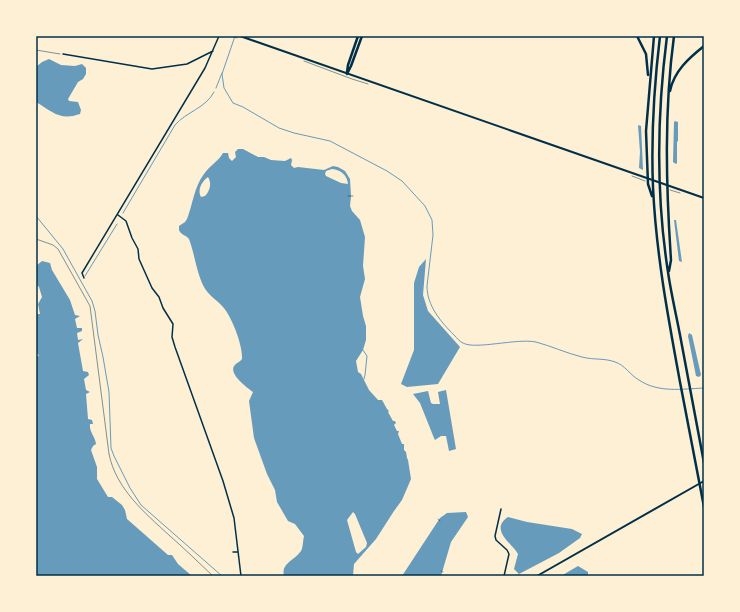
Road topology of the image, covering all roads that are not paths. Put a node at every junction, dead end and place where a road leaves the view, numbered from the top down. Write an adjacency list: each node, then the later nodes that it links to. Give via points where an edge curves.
1 (219, 36): 13 (street)
2 (240, 36): 11 (street)
3 (251, 36): 11 (street)
4 (358, 36): 15 (highway)
5 (362, 36): 15 (highway)
6 (637, 36): 16 (highway, via 646,56)
7 (654, 36): 16 (highway)
8 (660, 36): 19 (highway, via 653,119)
9 (667, 36): 21 (highway, via 660,150 661,204)
10 (674, 36): 17 (highway)
11 (250, 39): 15 (street)
12 (704, 46): 17 (highway, via 678,71 672,82)
13 (213, 51): 14 (street, via 187,64 154,68); 20 (street)
14 (63, 54)
15 (347, 74): 18 (street)
16 (649, 83): 19 (highway, via 646,155 648,184)
17 (667, 106): 21 (highway, via 671,260)
18 (704, 198)
19 (654, 201): 25 (highway, via 662,282)
20 (118, 215): 22 (street, via 82,273); 28 (street, via 127,222 152,288 173,324 173,342 221,472 233,514)
21 (668, 273): 23 (highway)
22 (84, 278)
23 (704, 463)
24 (704, 481): 31 (street)
25 (704, 507)
26 (501, 509): 30 (street, via 495,536 509,554)
27 (233, 552): 28 (street)
28 (238, 552): 29 (street)
29 (241, 576)
30 (504, 576)
31 (537, 576)

